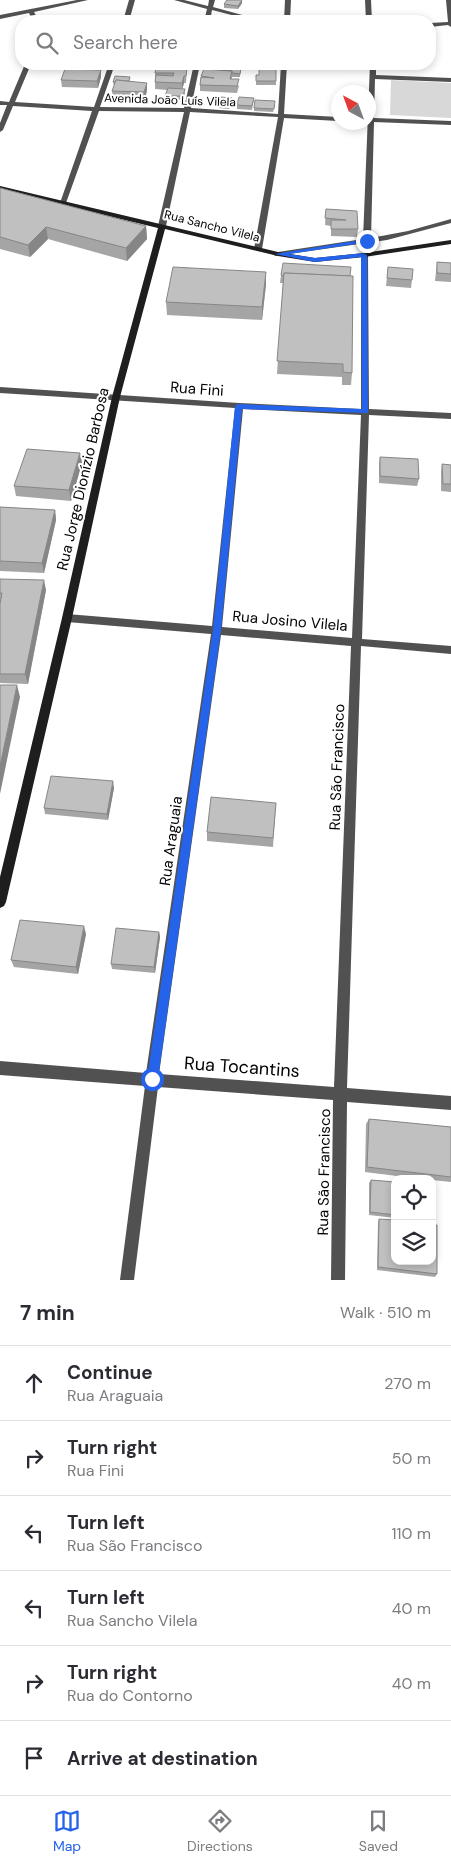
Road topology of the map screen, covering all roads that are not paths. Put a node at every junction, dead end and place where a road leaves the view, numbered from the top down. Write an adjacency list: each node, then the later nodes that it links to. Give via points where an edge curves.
1 (85, 0): 9 (street)
2 (132, 0): 11 (street)
3 (177, 0): 8 (street)
4 (212, 0): 8 (street)
5 (288, 0): 14 (street)
6 (368, 0): 15 (street)
7 (449, 0): 17 (street)
8 (210, 8): 12 (street); 13 (street)
9 (31, 12): 10 (street); 16 (street)
10 (33, 15)
11 (128, 15)
12 (208, 15)
13 (237, 15)
14 (287, 15)
15 (369, 15)
16 (0, 17)
17 (451, 23): 18 (street)
18 (436, 25)
19 (26, 70): 28 (street)
20 (110, 70): 29 (street)
21 (196, 70): 30 (street, Rua Jorge Dionízio Barbosa)
22 (284, 70): 31 (street)
23 (373, 70): 24 (street)
24 (373, 77): 25 (street); 26 (street)
25 (451, 80)
26 (372, 85)
27 (0, 103): 28 (street, Avenida João Luís Vilela)
28 (13, 104): 29 (street, Avenida João Luís Vilela); 35 (street)
29 (96, 108): 30 (street, Avenida João Luís Vilela); 38 (street)
30 (186, 110): 31 (street, Avenida João Luís Vilela); 40 (street, Rua Jorge Dionízio Barbosa)
31 (281, 116): 32 (street, Avenida João Luís Vilela); 43 (street)
32 (331, 119)
33 (376, 120): 34 (street)
34 (451, 123)
35 (0, 130)
36 (370, 130): 41 (street)
37 (0, 188): 38 (main road, Rua Sancho Vilela)
38 (63, 203): 40 (main road, Rua Sancho Vilela)
39 (451, 222): 41 (street)
40 (162, 226): 43 (main road, Rua Sancho Vilela); 47 (main road, Rua Jorge Dionízio Barbosa)
41 (367, 241): 44 (street)
42 (451, 242): 45 (main road, Rua Sancho Vilela)
43 (258, 249): 44 (main road, Rua Sancho Vilela)
44 (278, 254): 45 (main road, Rua Sancho Vilela, via 315,260)
45 (364, 255): 49 (street, Rua São Francisco)
46 (0, 390): 47 (street, Rua Fini)
47 (116, 397): 48 (street, Rua Fini); 51 (main road, Rua Jorge Dionízio Barbosa)
48 (238, 406): 49 (street, Rua Fini); 52 (street, Rua Araguaia)
49 (365, 412): 50 (street, Rua Fini); 53 (street, Rua São Francisco)
50 (451, 416)
51 (67, 618): 52 (street, Rua Josino Vilela); 55 (main road, Rua Jorge Dionízio Barbosa)
52 (217, 630): 53 (street, Rua Josino Vilela); 57 (street, Rua Araguaia)
53 (357, 643): 54 (street, Rua Josino Vilela); 58 (street, Rua São Francisco)
54 (451, 650)
55 (0, 902)
56 (0, 1068): 57 (street, Rua Tocantins)
57 (152, 1079): 58 (street, Rua Tocantins); 60 (street, Rua Araguaia)
58 (340, 1094): 59 (street, Rua Tocantins); 61 (street, Rua São Francisco)
59 (451, 1103)
60 (127, 1280)
61 (338, 1280)

